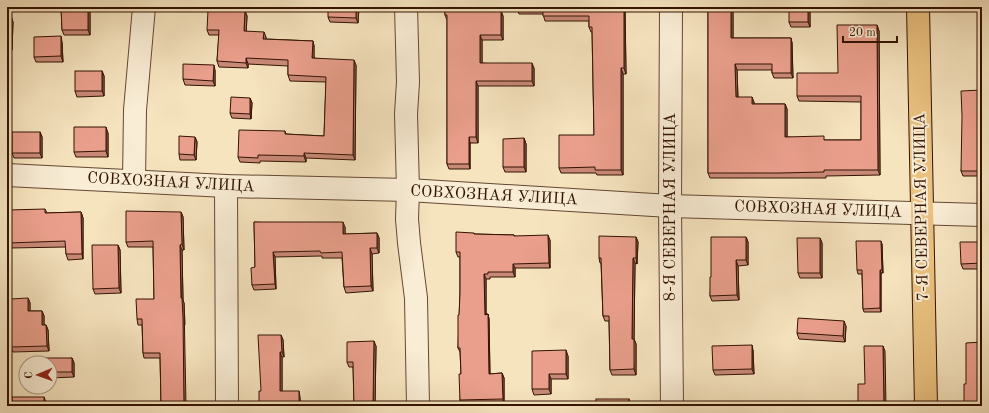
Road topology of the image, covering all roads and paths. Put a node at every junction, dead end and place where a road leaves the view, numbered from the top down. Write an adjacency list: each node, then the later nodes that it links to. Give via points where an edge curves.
1 (144, 7): 6 (street, via 135,110)
2 (406, 7): 8 (street)
3 (671, 7): 9 (street, 8-Я СЕВЕРНАЯ УЛИЦА)
4 (918, 7): 10 (main road, 7-Я СЕВЕРНАЯ УЛИЦА)
5 (7, 175): 6 (street, СОВХОЗНАЯ УЛИЦА)
6 (134, 181): 7 (street, СОВХОЗНАЯ УЛИЦА)
7 (226, 186): 8 (street, СОВХОЗНАЯ УЛИЦА); 12 (street)
8 (408, 190): 9 (street, СОВХОЗНАЯ УЛИЦА); 13 (street, via 407,219 416,298)
9 (670, 206): 10 (street, СОВХОЗНАЯ УЛИЦА); 14 (street, 8-Я СЕВЕРНАЯ УЛИЦА)
10 (922, 212): 11 (street, СОВХОЗНАЯ УЛИЦА); 15 (main road, 7-Я СЕВЕРНАЯ УЛИЦА)
11 (982, 215)
12 (227, 406)
13 (418, 406)
14 (672, 406)
15 (926, 406)

